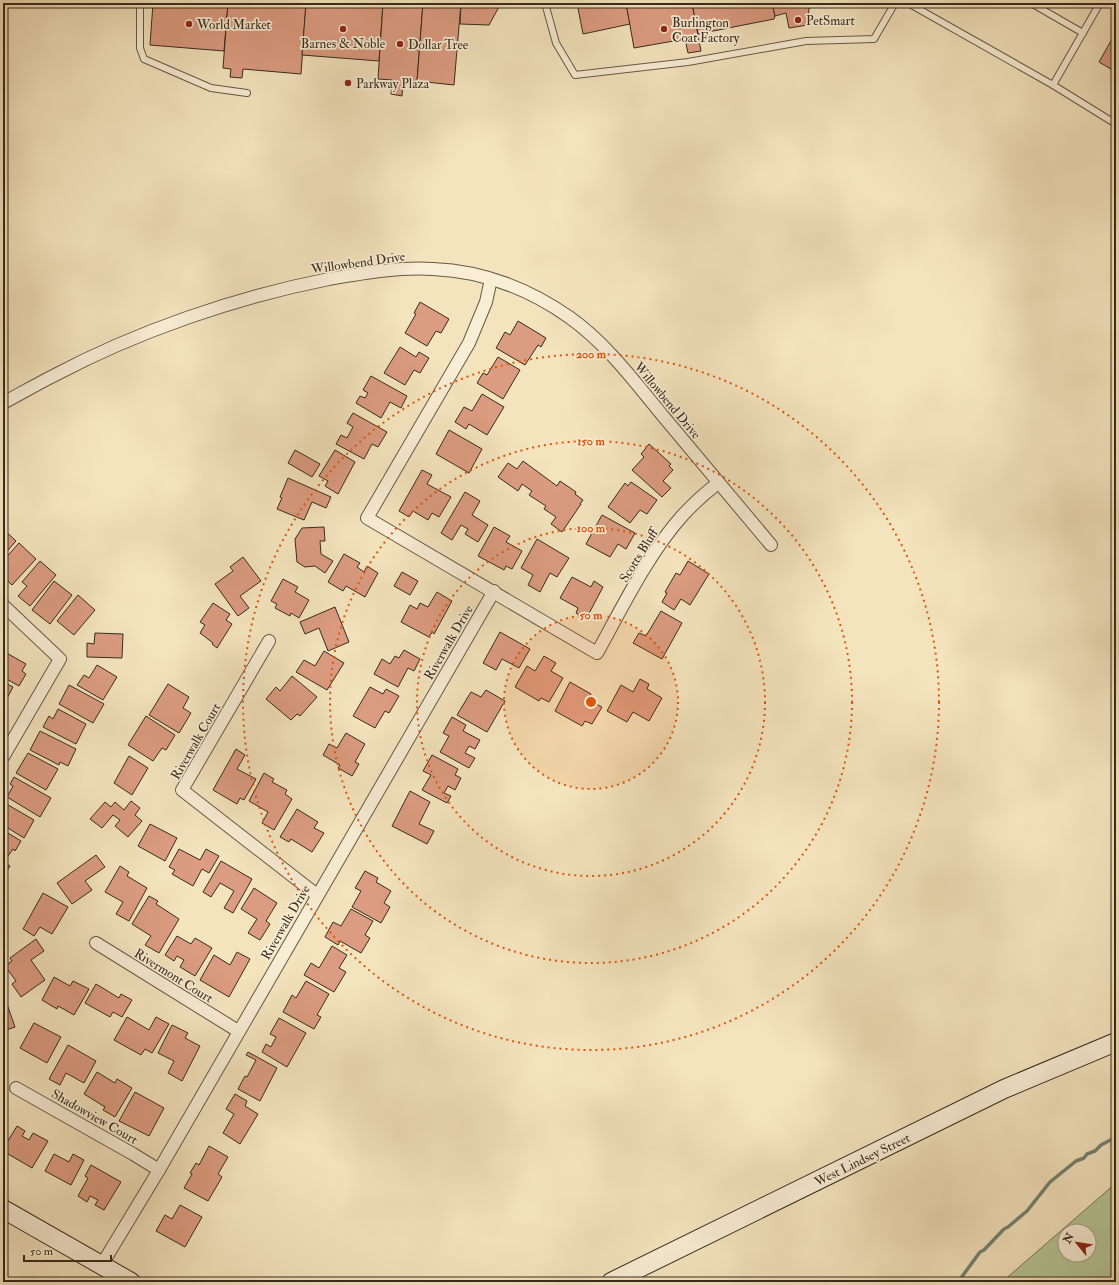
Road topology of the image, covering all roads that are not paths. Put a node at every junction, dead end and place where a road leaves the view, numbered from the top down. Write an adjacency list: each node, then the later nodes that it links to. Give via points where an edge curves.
1 (140, 3): 9 (lane, via 140,48 144,59 211,88)
2 (545, 3): 3 (lane, via 556,43 574,75 688,62 806,41 874,39)
3 (895, 3)
4 (908, 3): 8 (lane)
5 (1031, 3): 7 (lane)
6 (1100, 3): 7 (lane)
7 (1083, 33): 8 (lane)
8 (1053, 85): 10 (lane)
9 (247, 93)
10 (1116, 124)
11 (491, 279): 12 (street, Willowbend Drive, via 435,269 388,269 257,296 160,328 98,354); 13 (street, Willowbend Drive, via 531,294 570,318 591,335 631,377); 15 (street, via 486,302 469,343 367,518)
12 (3, 403)
13 (718, 483): 14 (street, Willowbend Drive); 15 (street, Scotts Bluff, via 700,497 667,534 597,652)
14 (771, 545)
15 (494, 592): 19 (street, Riverwalk Drive)
16 (3, 605): 18 (street, via 60,659)
17 (269, 641): 19 (street, Riverwalk Court, via 182,790)
18 (3, 757)
19 (317, 895): 21 (street, Riverwalk Drive)
20 (96, 943): 21 (street, Rivermont Court)
21 (238, 1031): 24 (street, Riverwalk Drive)
22 (1116, 1042): 28 (main road, West Lindsey Street, via 1004,1089)
23 (16, 1088): 24 (street, Shadowview Court)
24 (158, 1170): 26 (street, Riverwalk Drive)
25 (3, 1209): 26 (main road)
26 (101, 1266): 27 (main road)
27 (131, 1282)
28 (611, 1282)

